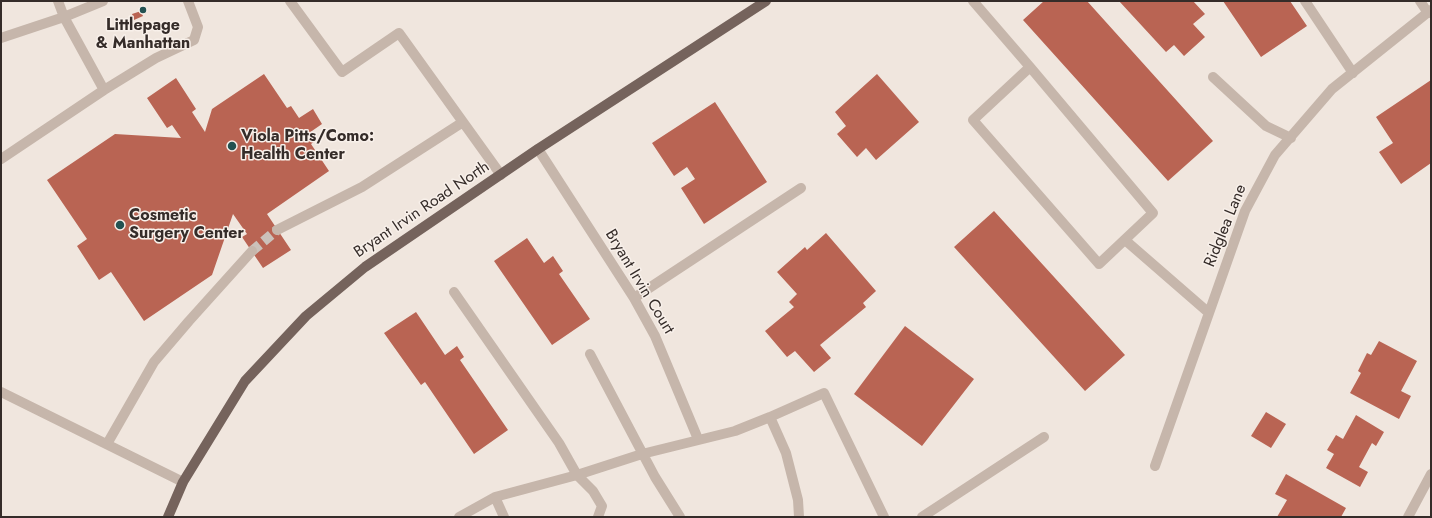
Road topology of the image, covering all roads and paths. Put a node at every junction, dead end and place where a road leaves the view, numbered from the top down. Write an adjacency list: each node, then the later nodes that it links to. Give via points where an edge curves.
1 (58, 1): 10 (street)
2 (103, 1): 10 (street)
3 (188, 1): 15 (street, via 198,27 194,40 156,58)
4 (290, 1): 16 (street, via 342,72 399,33)
5 (766, 1): 18 (main road, Bryant Irvin Road North)
6 (973, 1): 12 (street)
7 (1304, 1): 13 (street)
8 (1420, 1): 9 (street)
9 (1429, 12): 13 (street, Ridglea Lane)
10 (64, 16): 11 (street); 15 (street)
11 (1, 38)
12 (1030, 67): 23 (street, via 1153,213); 23 (street, via 973,120 1100,264)
13 (1353, 73): 17 (street, Ridglea Lane, via 1332,90)
14 (1213, 77): 17 (street, via 1266,126)
15 (104, 90): 19 (street)
16 (463, 122): 20 (street); 22 (street, via 362,187)
17 (1291, 138): 27 (street, Ridglea Lane, via 1275,155 1245,211)
18 (538, 149): 20 (main road, Bryant Irvin Road North); 26 (street, Bryant Irvin Court)
19 (1, 159)
20 (501, 175): 38 (main road, Bryant Irvin Road North, via 365,267 306,316 245,382)
21 (801, 188): 26 (street)
22 (277, 230)
23 (1125, 240): 27 (street)
24 (252, 251): 33 (street, via 154,362)
25 (454, 292): 37 (street, via 559,443)
26 (634, 298): 32 (street, Bryant Irvin Court, via 655,336)
27 (1209, 313): 35 (street, Ridglea Lane)
28 (590, 354): 34 (street)
29 (1, 392): 33 (street)
30 (770, 417): 32 (street, via 735,430); 45 (street, via 786,453 798,500); 46 (street, via 824,393)
31 (1044, 437): 47 (street)
32 (698, 439): 34 (street)
33 (107, 444): 38 (street)
34 (642, 454): 37 (street); 44 (street)
35 (1155, 466)
36 (1431, 474): 48 (street)
37 (577, 475): 39 (street); 43 (street, via 593,491 602,506)
38 (183, 482): 40 (main road, Bryant Irvin Road North)
39 (495, 497): 41 (street); 42 (street)
40 (168, 517)
41 (459, 517)
42 (504, 517)
43 (598, 517)
44 (680, 517)
45 (799, 517)
46 (884, 517)
47 (922, 517)
48 (1408, 517)

